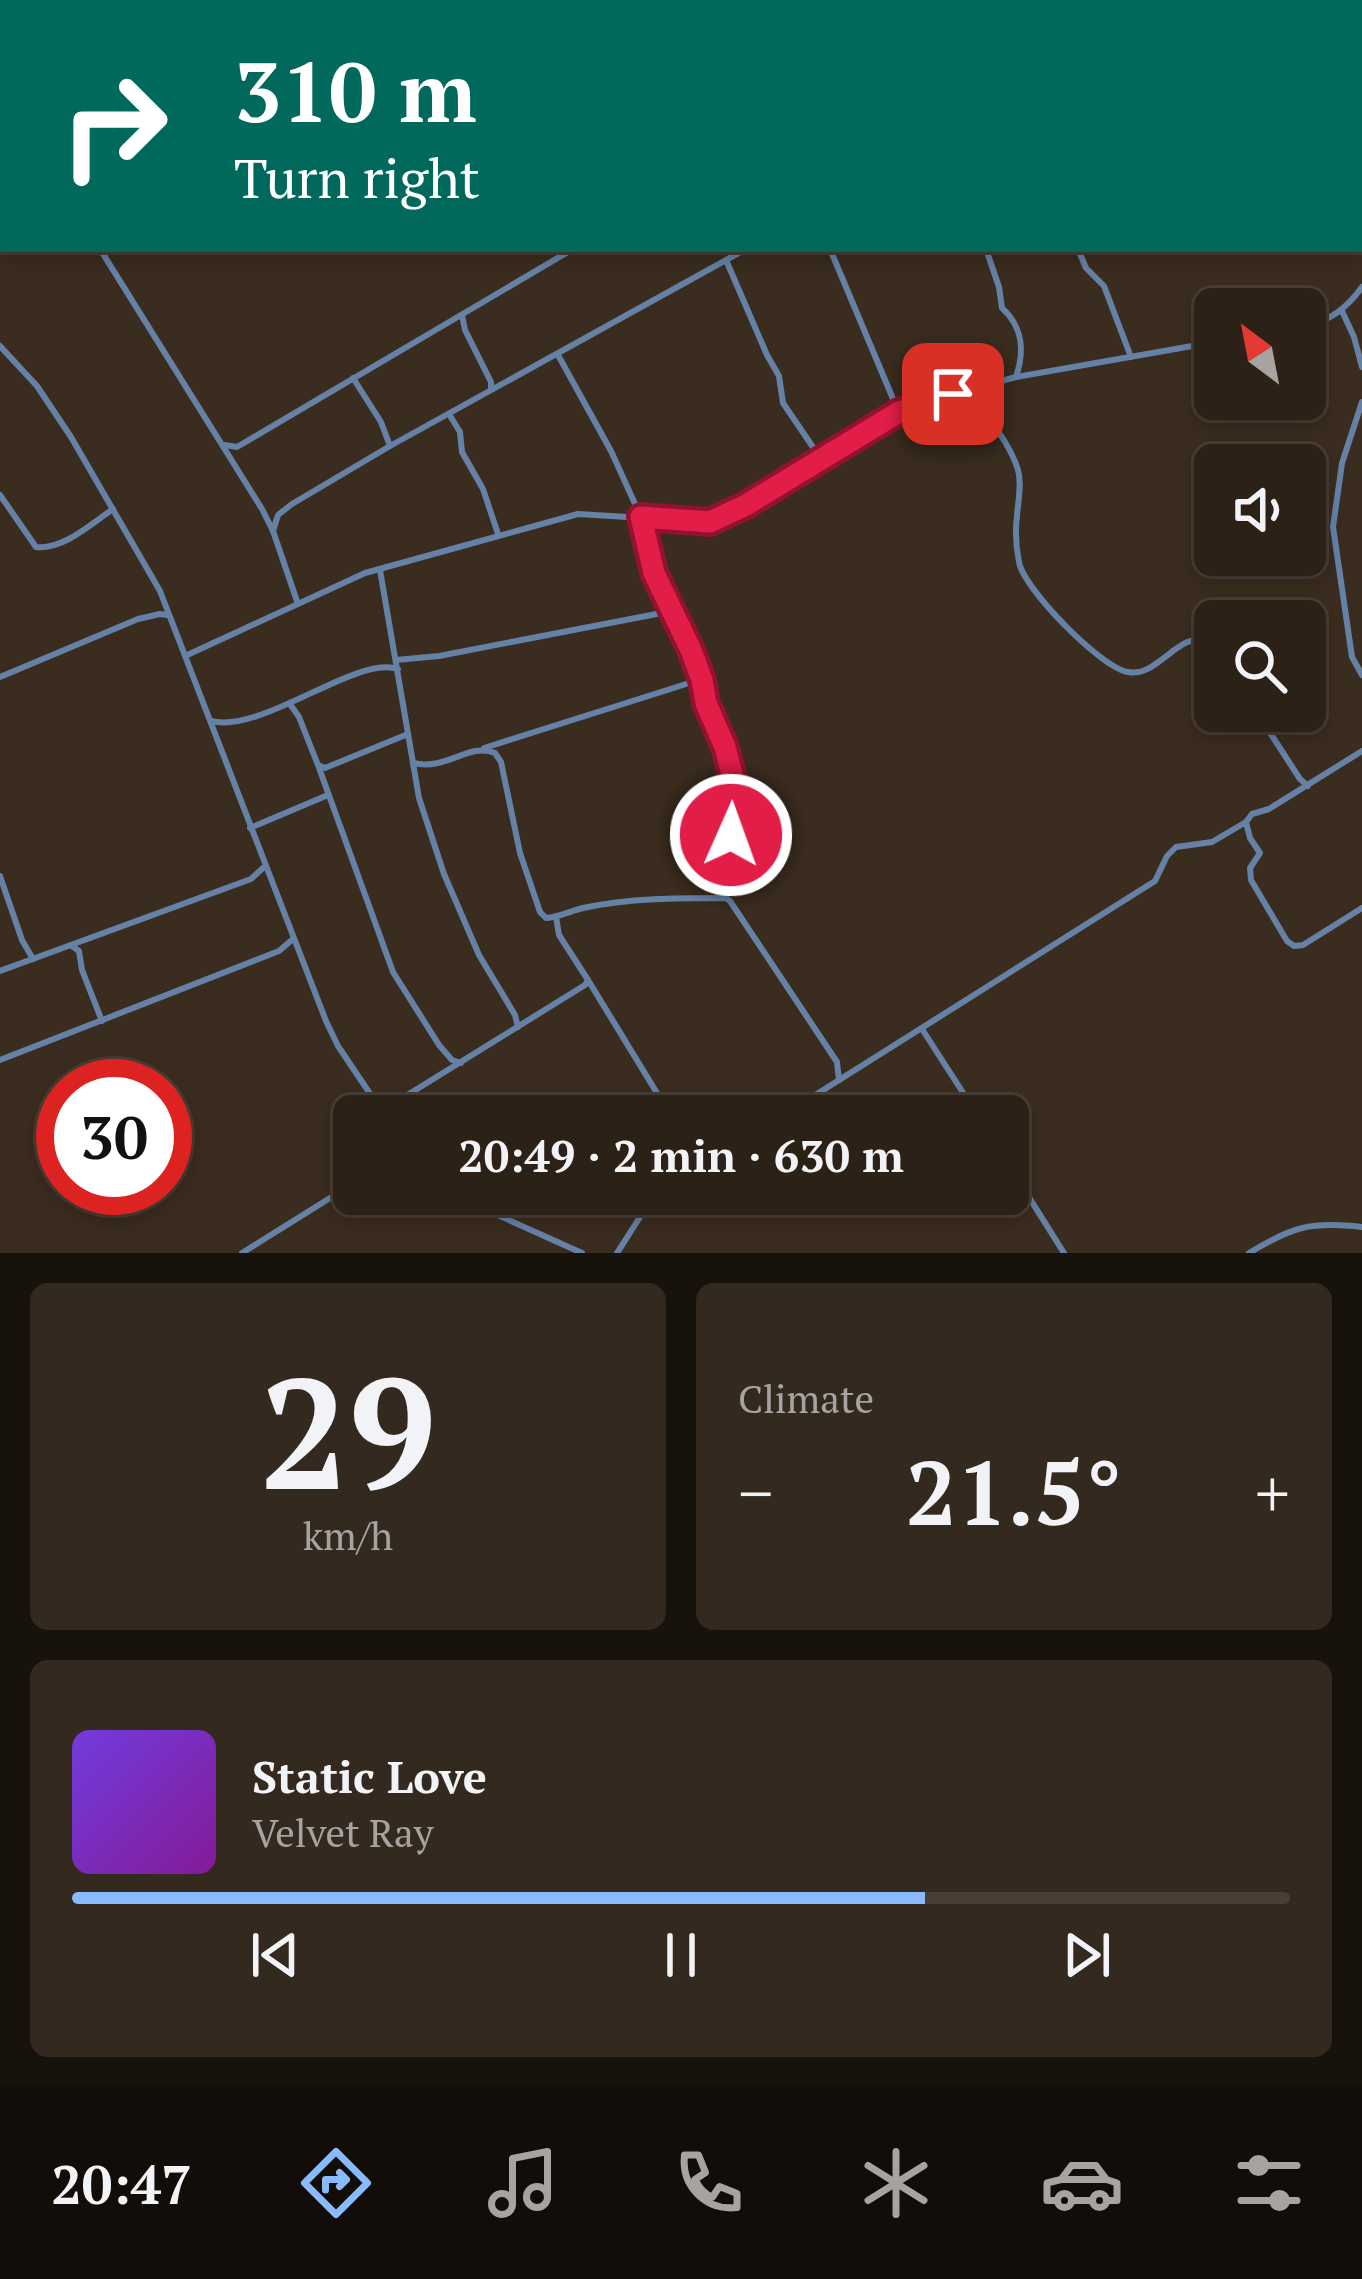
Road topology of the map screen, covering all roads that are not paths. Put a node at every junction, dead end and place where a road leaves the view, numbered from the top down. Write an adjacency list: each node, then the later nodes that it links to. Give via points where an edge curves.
1 (102, 252): 24 (street)
2 (568, 252): 10 (street)
3 (741, 252): 7 (street)
4 (831, 252): 22 (street)
5 (987, 252): 17 (street, via 1002,308 1019,328)
6 (1079, 252): 15 (street, via 1104,286)
7 (726, 260): 14 (street); 28 (street, via 779,376 780,397)
8 (1362, 287): 9 (street)
9 (1342, 311): 11 (street); 16 (street)
10 (463, 315): 18 (street); 20 (street)
11 (1326, 320)
12 (0, 346): 30 (street, via 38,386)
13 (1194, 346): 15 (street)
14 (558, 355): 20 (street); 33 (street)
15 (1131, 357): 17 (street)
16 (1362, 367)
17 (1016, 377): 19 (street)
18 (353, 378): 25 (street); 26 (street)
19 (969, 390): 22 (street); 40 (street, via 1018,469 1023,577 1067,626 1127,672)
20 (491, 391): 23 (street)
21 (1362, 402): 43 (street, via 1333,527 1352,656)
22 (899, 412): 28 (street)
23 (449, 414): 25 (street); 35 (street)
24 (222, 443): 26 (street); 27 (street)
25 (390, 446): 32 (street)
26 (237, 447): 27 (street)
27 (232, 459): 31 (street)
28 (821, 459): 33 (street, via 710,522)
29 (0, 495): 30 (street, via 43,548)
30 (113, 509): 39 (street)
31 (262, 509): 32 (street); 34 (street)
32 (278, 515): 34 (street)
33 (641, 517): 35 (street, via 578,514); 38 (street)
34 (273, 531): 37 (street)
35 (498, 534): 36 (street)
36 (380, 570): 37 (street); 42 (street)
37 (298, 604): 41 (street)
38 (672, 611): 42 (street); 45 (street)
39 (169, 615): 41 (street); 44 (street, via 138,619)
40 (1194, 639)
41 (185, 656): 47 (street)
42 (397, 665): 46 (street); 49 (street)
43 (1362, 675)
44 (0, 677)
45 (702, 680): 50 (street); 60 (street, via 732,774)
46 (290, 704): 47 (street, via 232,724); 53 (street)
47 (211, 722): 57 (street)
48 (1270, 732): 54 (street)
49 (409, 734): 52 (street); 53 (street)
50 (480, 749): 52 (street, via 436,765); 62 (street, via 501,762 540,912)
51 (1362, 751): 54 (street)
52 (413, 763): 69 (street, via 444,874)
53 (318, 765): 55 (street)
54 (1305, 788): 56 (street)
55 (328, 795): 57 (street); 72 (street, via 393,972 439,1045)
56 (1246, 822): 61 (street, via 1260,853 1251,880 1287,941 1303,945); 70 (street, via 1212,842 1176,847 1155,881)
57 (250, 828): 58 (street)
58 (265, 866): 63 (street); 64 (street, via 251,879)
59 (1, 880): 65 (street)
60 (726, 898): 62 (street, via 582,908); 73 (street, via 837,1062)
61 (1362, 908)
62 (556, 917): 67 (street)
63 (293, 939): 68 (street); 74 (street, via 338,1046)
64 (69, 945): 65 (street); 68 (street, via 79,951)
65 (33, 959): 66 (street)
66 (0, 971)
67 (588, 980): 69 (street); 76 (street)
68 (103, 1022): 71 (street)
69 (518, 1027): 72 (street)
70 (922, 1029): 73 (street); 78 (street)
71 (0, 1060)
72 (461, 1063): 75 (street)
73 (839, 1080): 77 (street)
74 (371, 1095)
75 (408, 1095)
76 (658, 1095)
77 (815, 1095)
78 (964, 1095)
79 (333, 1196): 84 (street)
80 (1029, 1197): 87 (street)
81 (493, 1215): 85 (street)
82 (640, 1215): 86 (street)
83 (1362, 1227): 88 (street, via 1295,1228)
84 (242, 1253)
85 (582, 1253)
86 (617, 1253)
87 (1064, 1253)
88 (1249, 1253)

